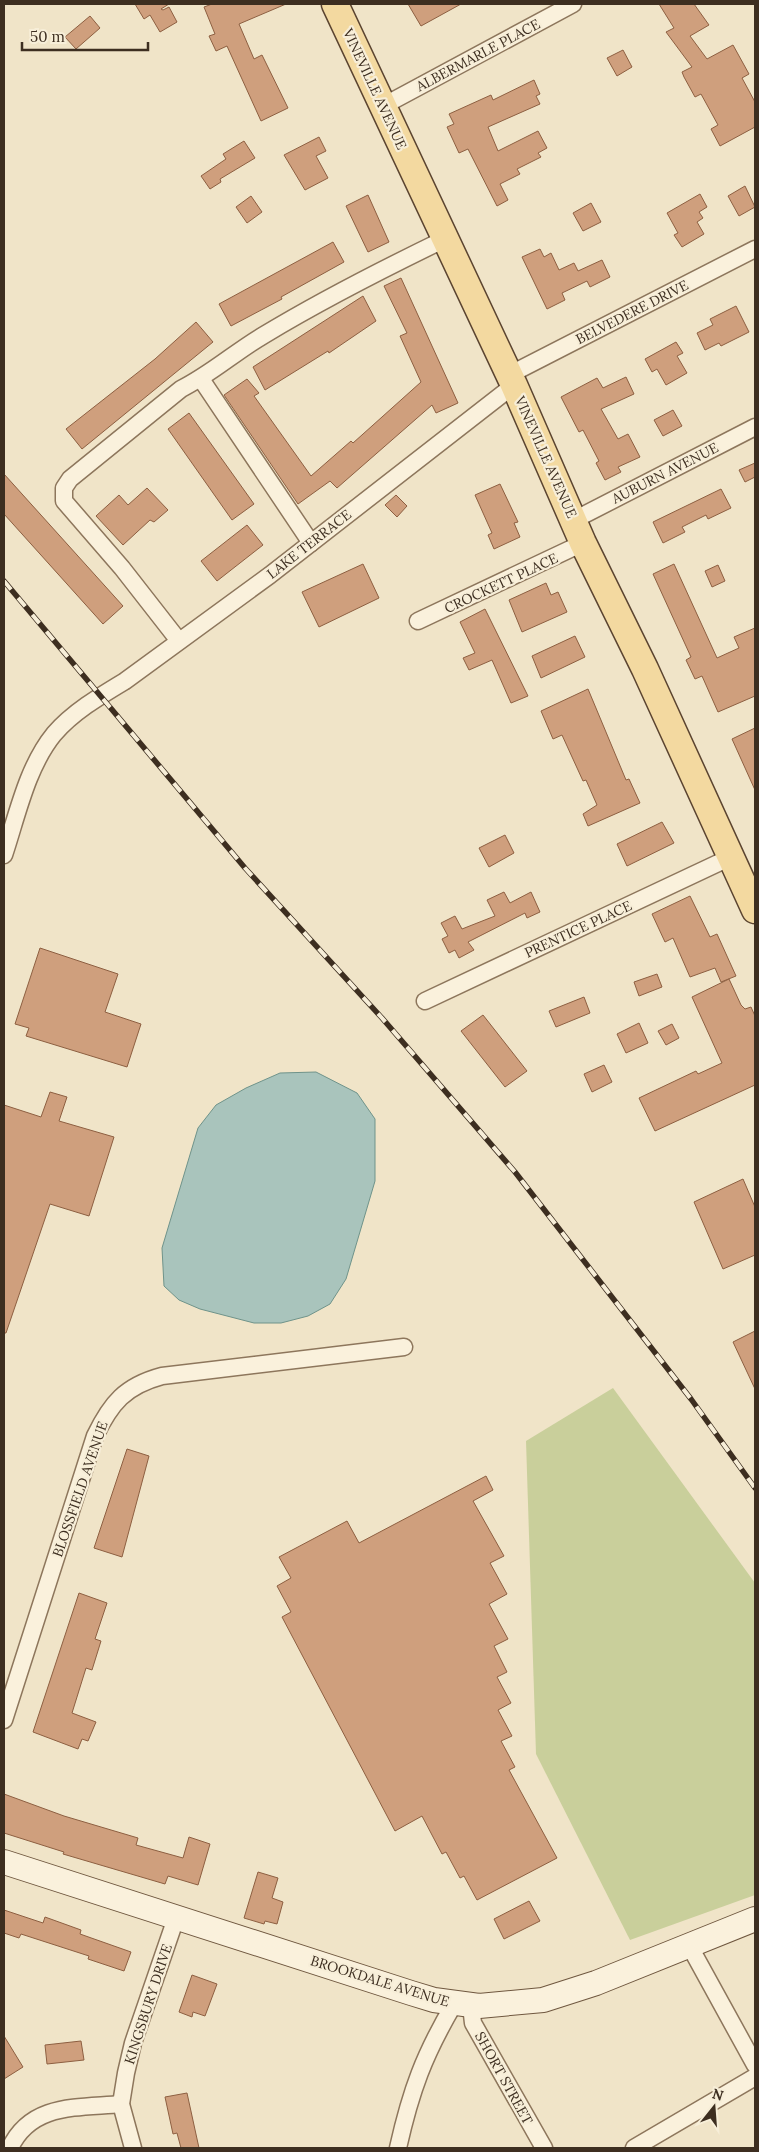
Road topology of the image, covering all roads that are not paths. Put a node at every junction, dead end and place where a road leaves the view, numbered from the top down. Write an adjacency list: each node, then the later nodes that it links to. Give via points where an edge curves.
1 (336, 4): 3 (main road, VINEVILLE AVENUE)
2 (574, 4): 3 (street, ALBERMARLE PLACE)
3 (383, 106): 4 (main road, VINEVILLE AVENUE)
4 (445, 239): 6 (street, via 369,276 262,336); 7 (main road, VINEVILLE AVENUE)
5 (755, 249): 7 (street, BELVEDERE DRIVE)
6 (201, 379): 10 (street); 12 (street, via 163,403 70,479 64,488 64,500)
7 (511, 380): 9 (main road, VINEVILLE AVENUE); 10 (street, LAKE TERRACE)
8 (755, 427): 9 (street, AUBURN AVENUE)
9 (579, 531): 11 (street, CROCKETT PLACE); 14 (main road, VINEVILLE AVENUE)
10 (311, 543): 12 (street, LAKE TERRACE)
11 (418, 621)
12 (179, 641): 13 (street, LAKE TERRACE, via 125,682 99,697 55,733 31,775)
13 (4, 855)
14 (730, 857): 15 (main road, VINEVILLE AVENUE); 16 (street, PRENTICE PLACE)
15 (755, 910)
16 (425, 1001)
17 (404, 1347): 18 (street, BLOSSFIELD AVENUE, via 162,1376 139,1384 114,1403 95,1436)
18 (4, 1720)
19 (4, 1862): 20 (street, BROOKDALE AVENUE)
20 (176, 1918): 23 (street, BROOKDALE AVENUE, via 411,1993); 26 (street, KINGSBURY DRIVE, via 133,2043)
21 (755, 1919): 22 (street, BROOKDALE AVENUE)
22 (690, 1944): 23 (street, BROOKDALE AVENUE, via 596,1983 543,2000 501,2006); 24 (street)
23 (462, 2004): 29 (street, via 433,2040 417,2075); 30 (street, SHORT STREET)
24 (755, 2065)
25 (755, 2077): 31 (street)
26 (121, 2104): 27 (street, via 60,2110 36,2118 18,2132); 28 (street, KINGSBURY DRIVE)
27 (10, 2148)
28 (133, 2148)
29 (398, 2148)
30 (544, 2148)
31 (634, 2148)

